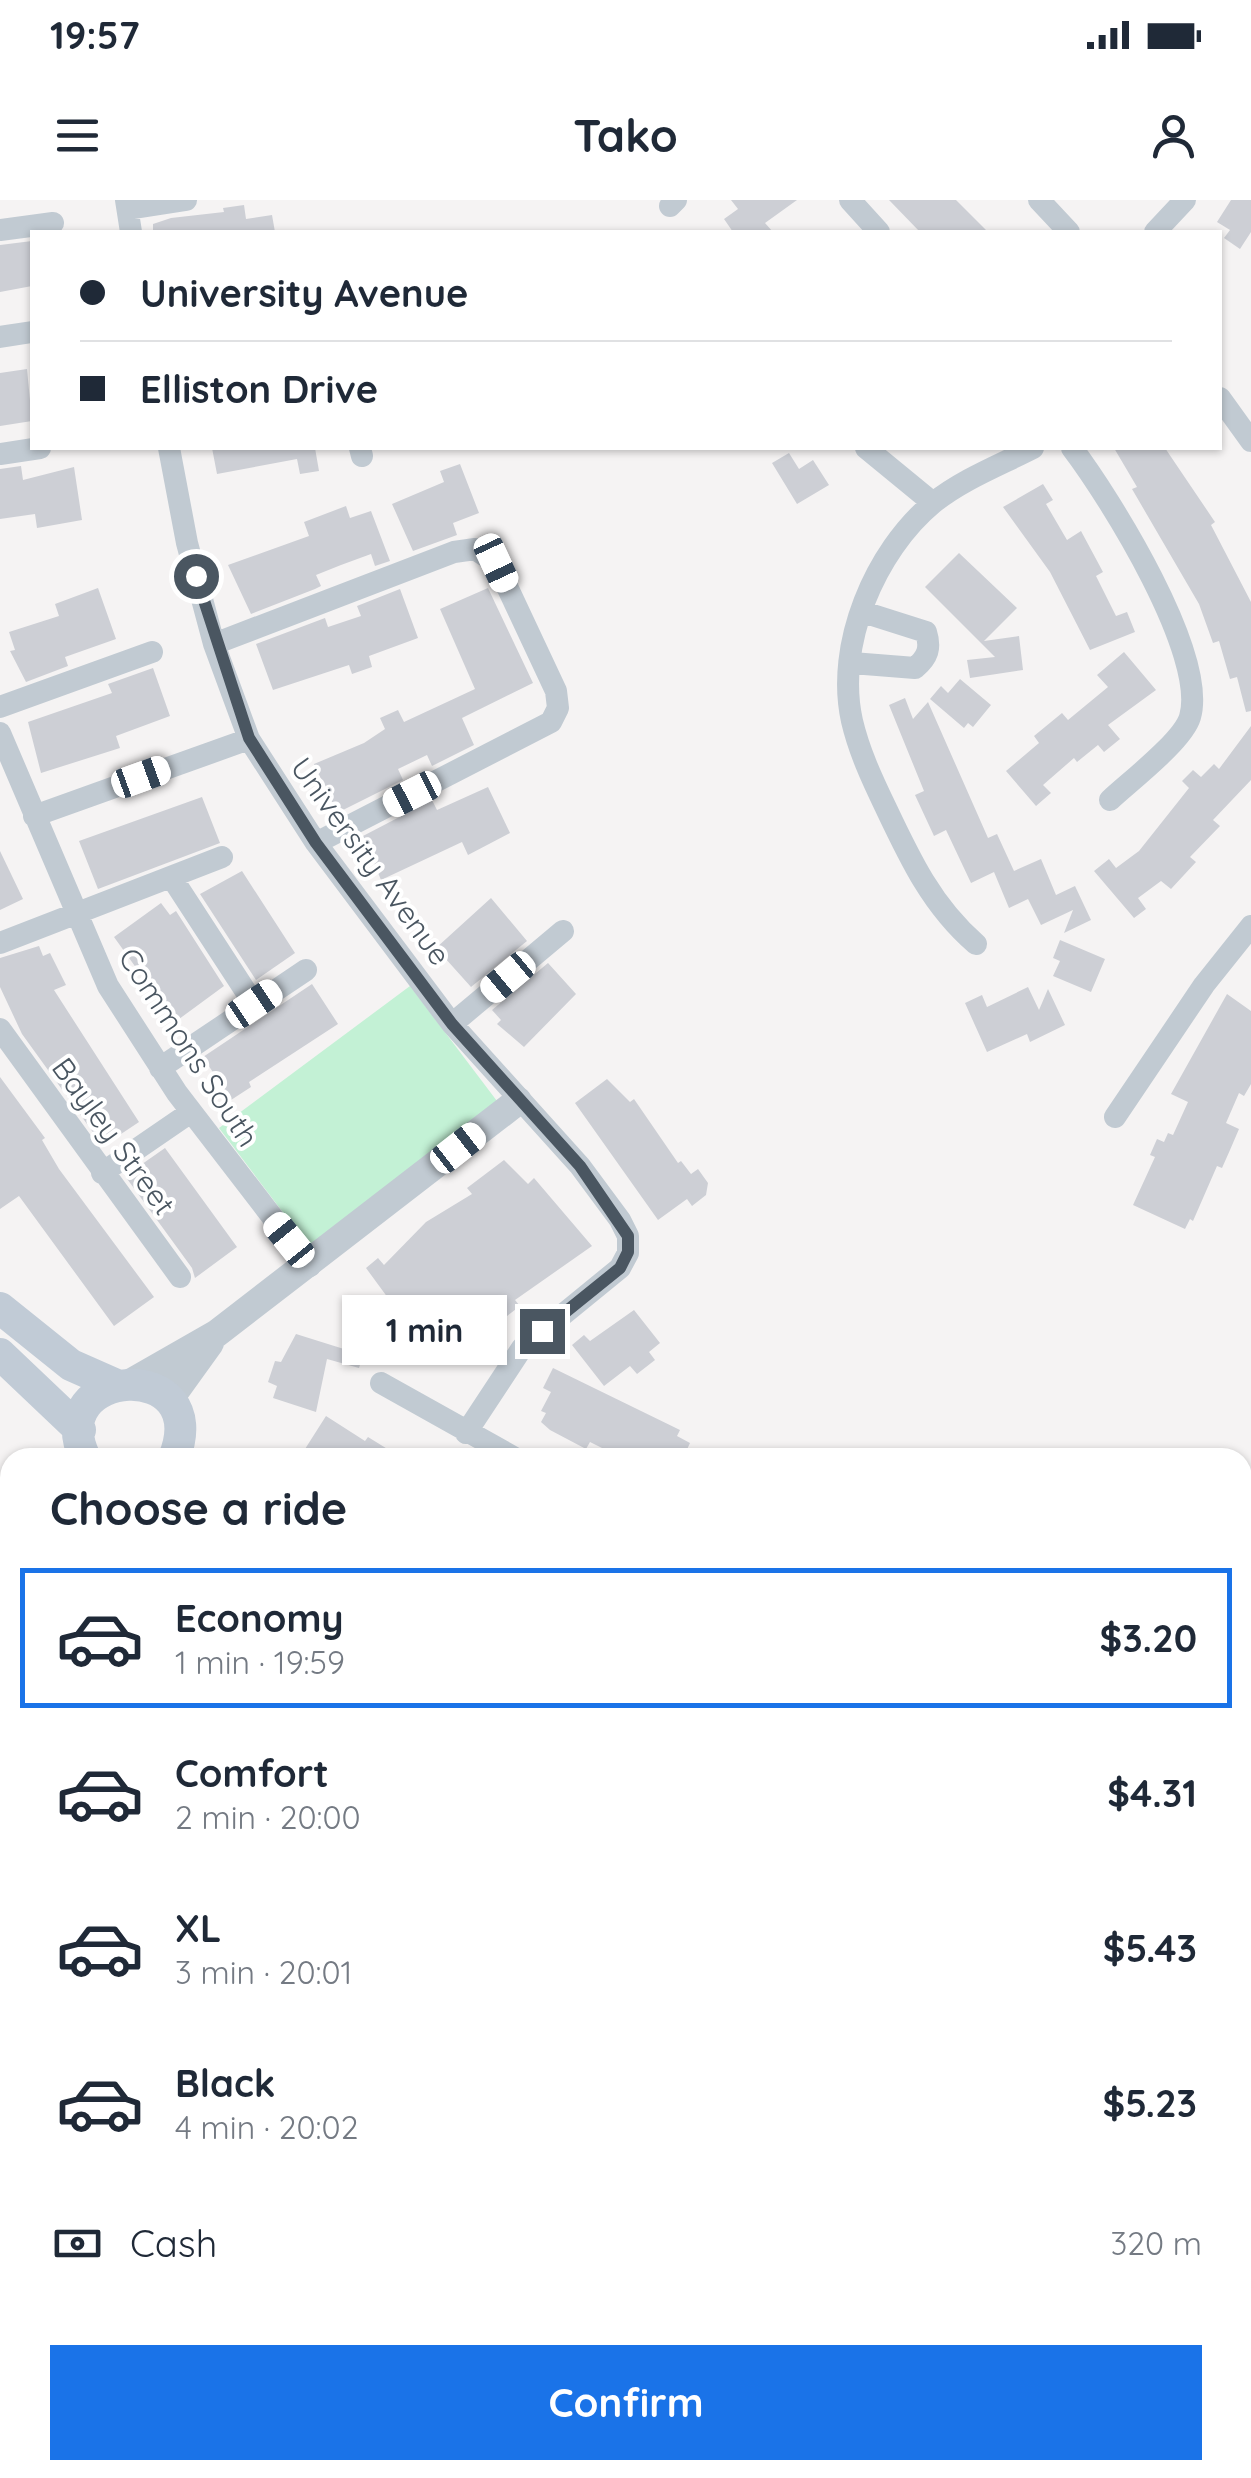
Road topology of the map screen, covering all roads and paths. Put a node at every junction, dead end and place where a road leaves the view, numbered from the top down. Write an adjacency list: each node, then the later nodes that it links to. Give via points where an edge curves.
1 (186, 200): 5 (street)
2 (850, 200): 8 (street)
3 (1038, 200): 9 (street)
4 (1185, 200): 10 (street)
5 (128, 214)
6 (54, 223): 7 (street)
7 (0, 230)
8 (878, 230)
9 (1066, 230)
10 (1157, 230)
11 (30, 332): 12 (street)
12 (0, 338)
13 (1222, 401): 14 (street)
14 (1250, 438)
15 (30, 450): 20 (street)
16 (169, 450): 23 (street, University Avenue)
17 (868, 450): 21 (street)
18 (1029, 450): 21 (street)
19 (1074, 450): 29 (street, via 1102,487 1162,599 1193,688 1190,721)
20 (0, 454)
21 (933, 503): 22 (street, via 890,548)
22 (863, 612): 25 (street); 25 (street, via 926,632 930,644 914,668)
23 (214, 644): 28 (street, University Avenue); 31 (street, via 454,552 475,549 496,563 556,691 551,722)
24 (152, 652): 26 (street)
25 (852, 662): 38 (street, via 851,718 864,760 928,894)
26 (0, 706)
27 (1, 737): 30 (street, Commons South)
28 (249, 738): 30 (street); 31 (street, University Avenue)
29 (1110, 800)
30 (34, 816): 34 (street, Commons South)
31 (316, 843): 41 (street, University Avenue)
32 (222, 857): 33 (street)
33 (172, 878): 34 (street); 40 (street)
34 (74, 911): 37 (street); 43 (street, Commons South, via 108,986)
35 (1251, 926): 46 (street)
36 (563, 931): 41 (street)
37 (0, 943)
38 (976, 944)
39 (306, 970): 40 (street)
40 (254, 1004): 43 (street)
41 (452, 1024): 44 (street, University Avenue)
42 (0, 1029): 47 (street, Bayley Street)
43 (160, 1068): 45 (street, Commons South)
44 (518, 1101): 48 (street); 56 (street, University Avenue, via 620,1220 628,1252 620,1268 522,1348)
45 (191, 1112): 47 (street); 48 (street, Commons South)
46 (1115, 1117)
47 (102, 1173): 49 (street, Bayley Street)
48 (310, 1266): 51 (street)
49 (180, 1277)
50 (0, 1308): 53 (main road, via 71,1365)
51 (216, 1334): 53 (street); 55 (street)
52 (0, 1354): 57 (main road)
53 (123, 1383): 55 (main road, via 158,1391); 57 (main road, via 89,1402)
54 (381, 1383): 56 (street)
55 (174, 1428): 58 (main road)
56 (466, 1433): 59 (street)
57 (80, 1448)
58 (194, 1448)
59 (495, 1448)

